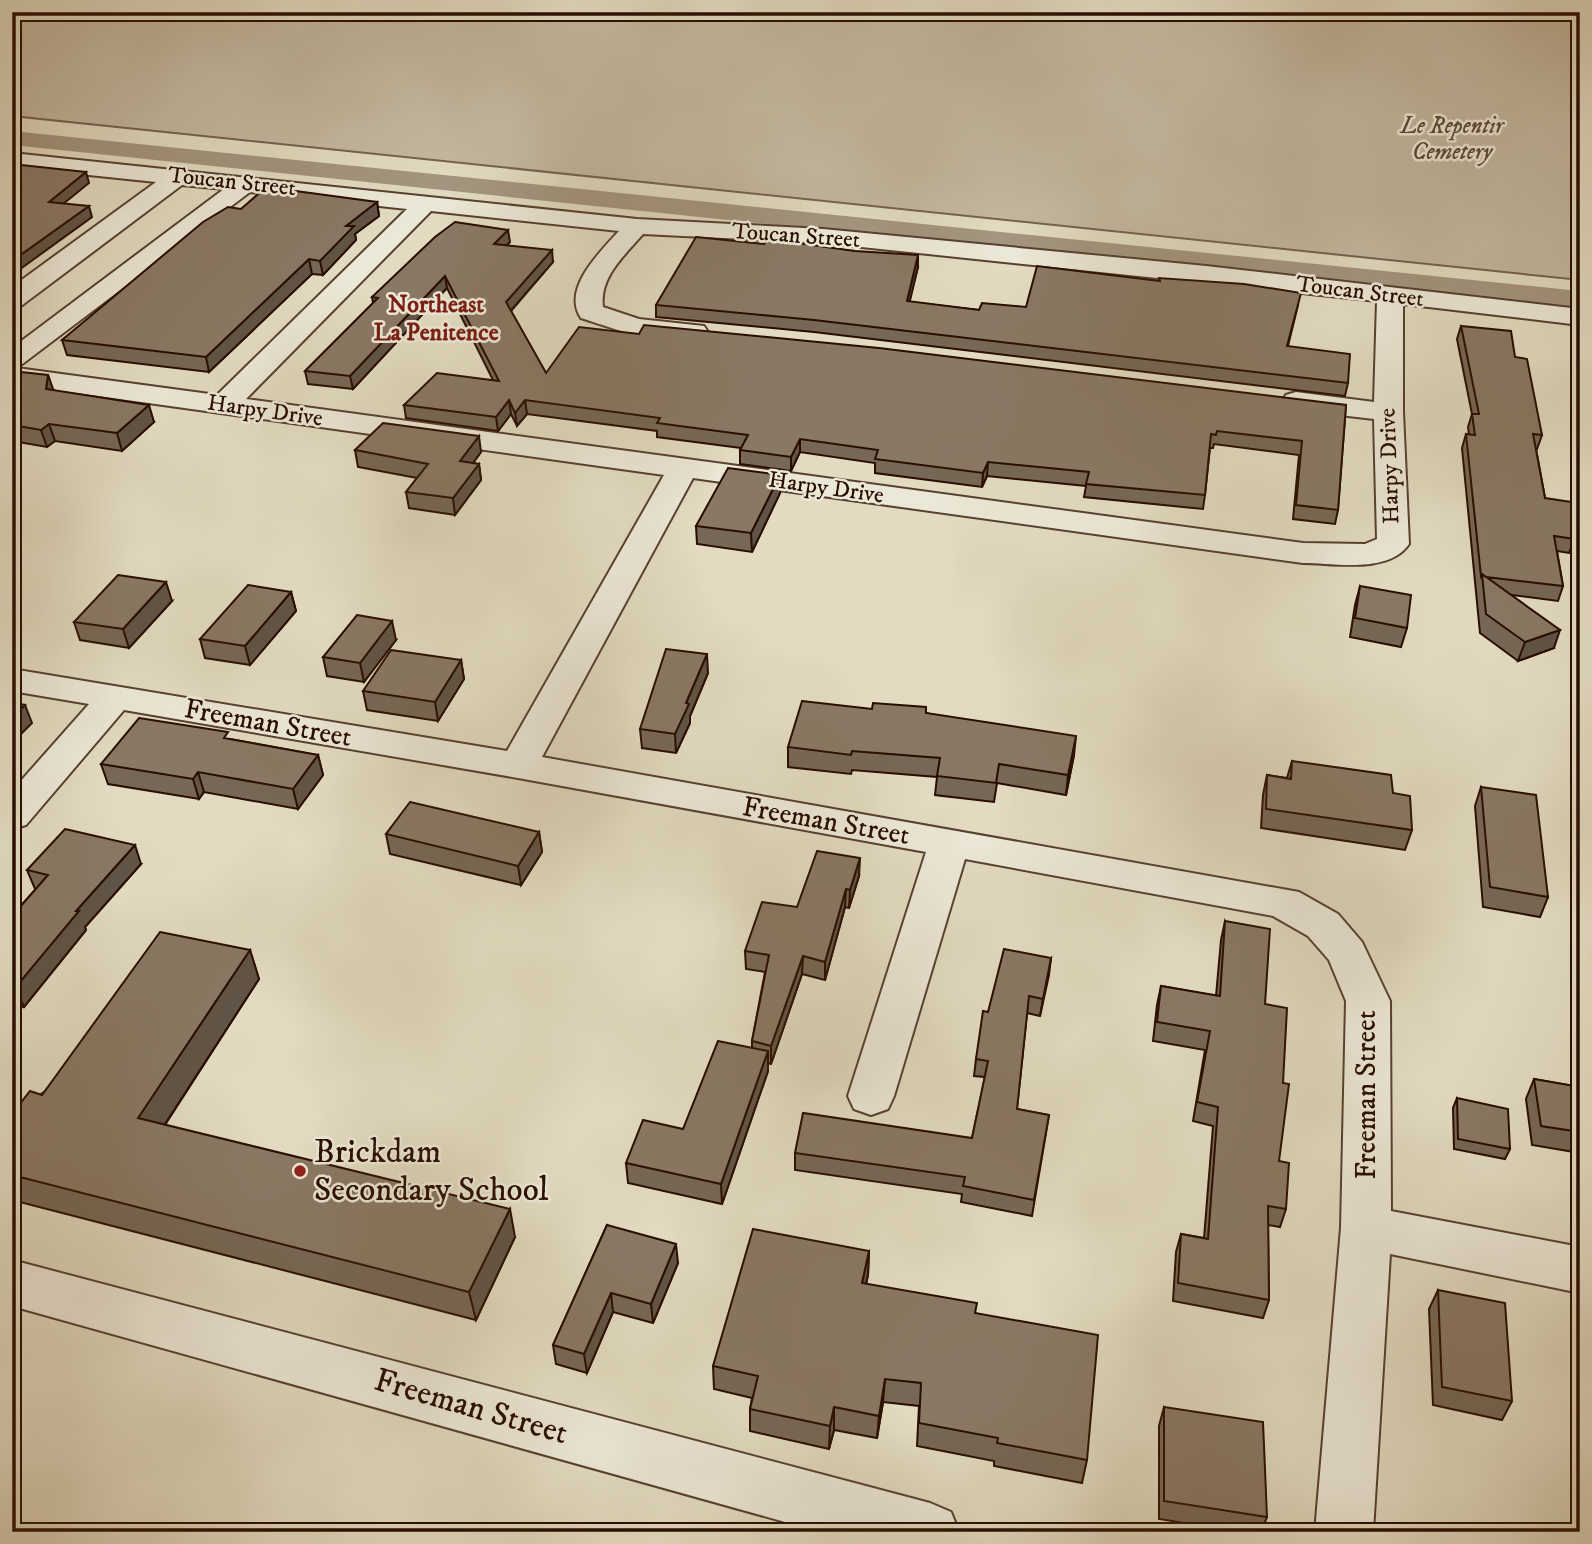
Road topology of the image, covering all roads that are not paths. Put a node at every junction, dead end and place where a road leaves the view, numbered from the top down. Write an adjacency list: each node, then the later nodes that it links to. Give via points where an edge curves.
1 (12, 160): 2 (street, Toucan Street)
2 (178, 177): 3 (street, Toucan Street); 7 (street)
3 (246, 184): 4 (street, Toucan Street); 10 (street)
4 (424, 205): 5 (street, Toucan Street); 13 (street)
5 (637, 226): 6 (street, Toucan Street, via 823,236); 9 (street, via 591,283 586,298 590,312 636,327)
6 (1390, 295): 8 (street, Toucan Street); 14 (street, Harpy Drive)
7 (12, 300)
8 (1580, 317)
9 (718, 334)
10 (12, 361)
11 (12, 376): 13 (street, Harpy Drive)
12 (1266, 397): 14 (street)
13 (225, 405): 15 (street, Harpy Drive)
14 (1388, 412): 15 (street, Harpy Drive, via 1393,544 1370,554 1303,553)
15 (683, 468): 18 (street)
16 (12, 680): 17 (street, Freeman Street)
17 (115, 698): 18 (street, Freeman Street); 19 (street)
18 (518, 765): 20 (street, Freeman Street)
19 (12, 816)
20 (949, 844): 21 (street); 22 (street, Freeman Street, via 1284,903 1323,925 1347,953 1368,1001)
21 (871, 1096)
22 (1366, 1228): 23 (street); 26 (street, Freeman Street)
23 (1580, 1270)
24 (12, 1283): 25 (street, Freeman Street, via 304,1359 672,1466)
25 (930, 1532)
26 (1344, 1532)

